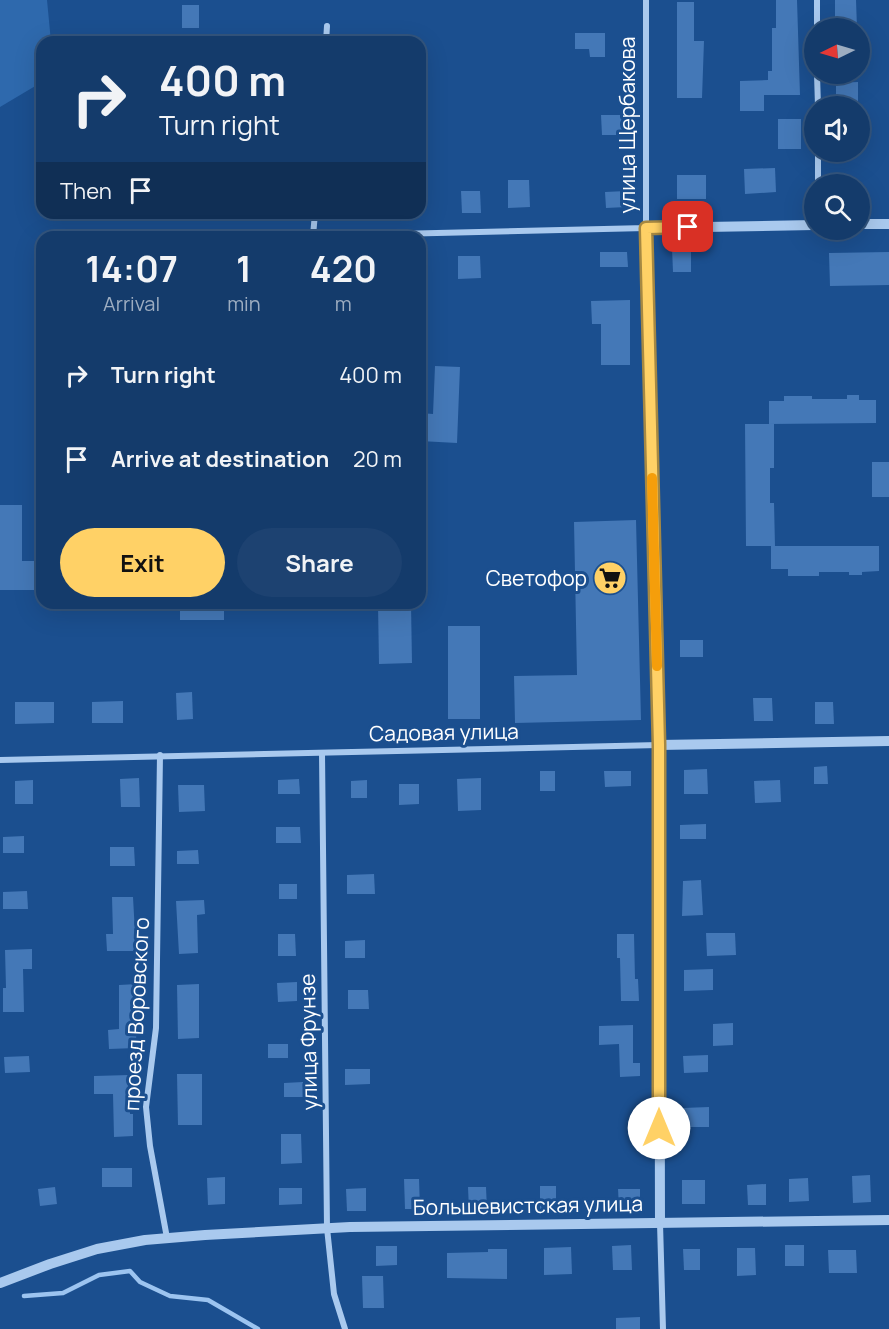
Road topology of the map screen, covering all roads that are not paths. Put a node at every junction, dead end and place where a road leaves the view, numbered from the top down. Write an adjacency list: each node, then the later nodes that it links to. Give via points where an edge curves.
1 (646, 0): 9 (street, улица Щербакова)
2 (817, 0): 3 (street)
3 (817, 18)
4 (327, 26): 5 (street)
5 (326, 36)
6 (870, 224): 7 (street)
7 (889, 224)
8 (804, 225): 9 (street)
9 (646, 228): 10 (street); 12 (street, улица Щербакова)
10 (426, 233)
11 (889, 741): 12 (street, Садовая улица)
12 (659, 745): 13 (street, Садовая улица); 17 (street, улица Щербакова)
13 (322, 753): 14 (street, Садовая улица); 18 (street, улица Фрунзе)
14 (160, 755): 15 (street, Садовая улица); 19 (street, проезд Воровского, via 156,1028 146,1107)
15 (0, 760)
16 (889, 1220): 17 (street, Большевистская улица)
17 (660, 1223): 18 (street, Большевистская улица); 22 (street, улица Щербакова)
18 (327, 1228): 19 (street, Большевистская улица); 21 (street, улица Фрунзе, via 334,1294)
19 (167, 1238): 20 (street, Большевистская улица, via 97,1248)
20 (0, 1283)
21 (345, 1329)
22 (663, 1329)

